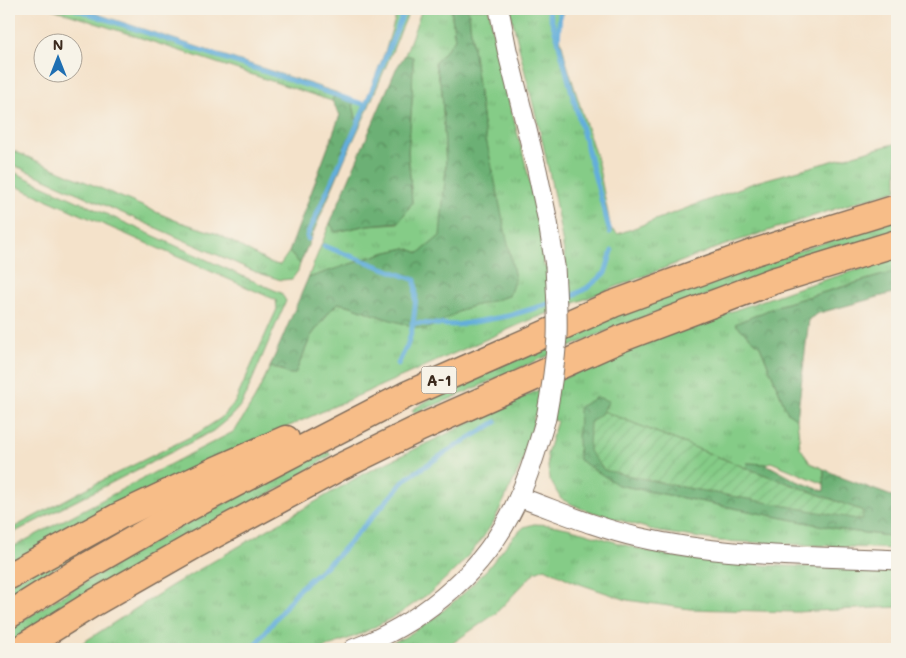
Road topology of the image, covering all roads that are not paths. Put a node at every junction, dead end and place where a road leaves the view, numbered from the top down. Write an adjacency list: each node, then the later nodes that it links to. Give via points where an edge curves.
1 (499, 9): 5 (street, bridge, via 548,222 557,304 553,380 546,418)
2 (897, 208): 4 (highway, A-1, via 754,252 613,304)
3 (897, 243): 6 (highway, A-1, via 774,281 620,339 420,428)
4 (406, 394): 8 (highway, via 324,421 225,466 119,516); 9 (highway, A-1, via 190,507)
5 (519, 497): 7 (street, via 594,525 675,545 756,554); 12 (street, via 496,540 470,572 436,604 401,627)
6 (197, 544): 10 (highway, A-1); 11 (highway)
7 (897, 560)
8 (9, 576)
9 (9, 615)
10 (20, 649)
11 (50, 649)
12 (352, 649)

